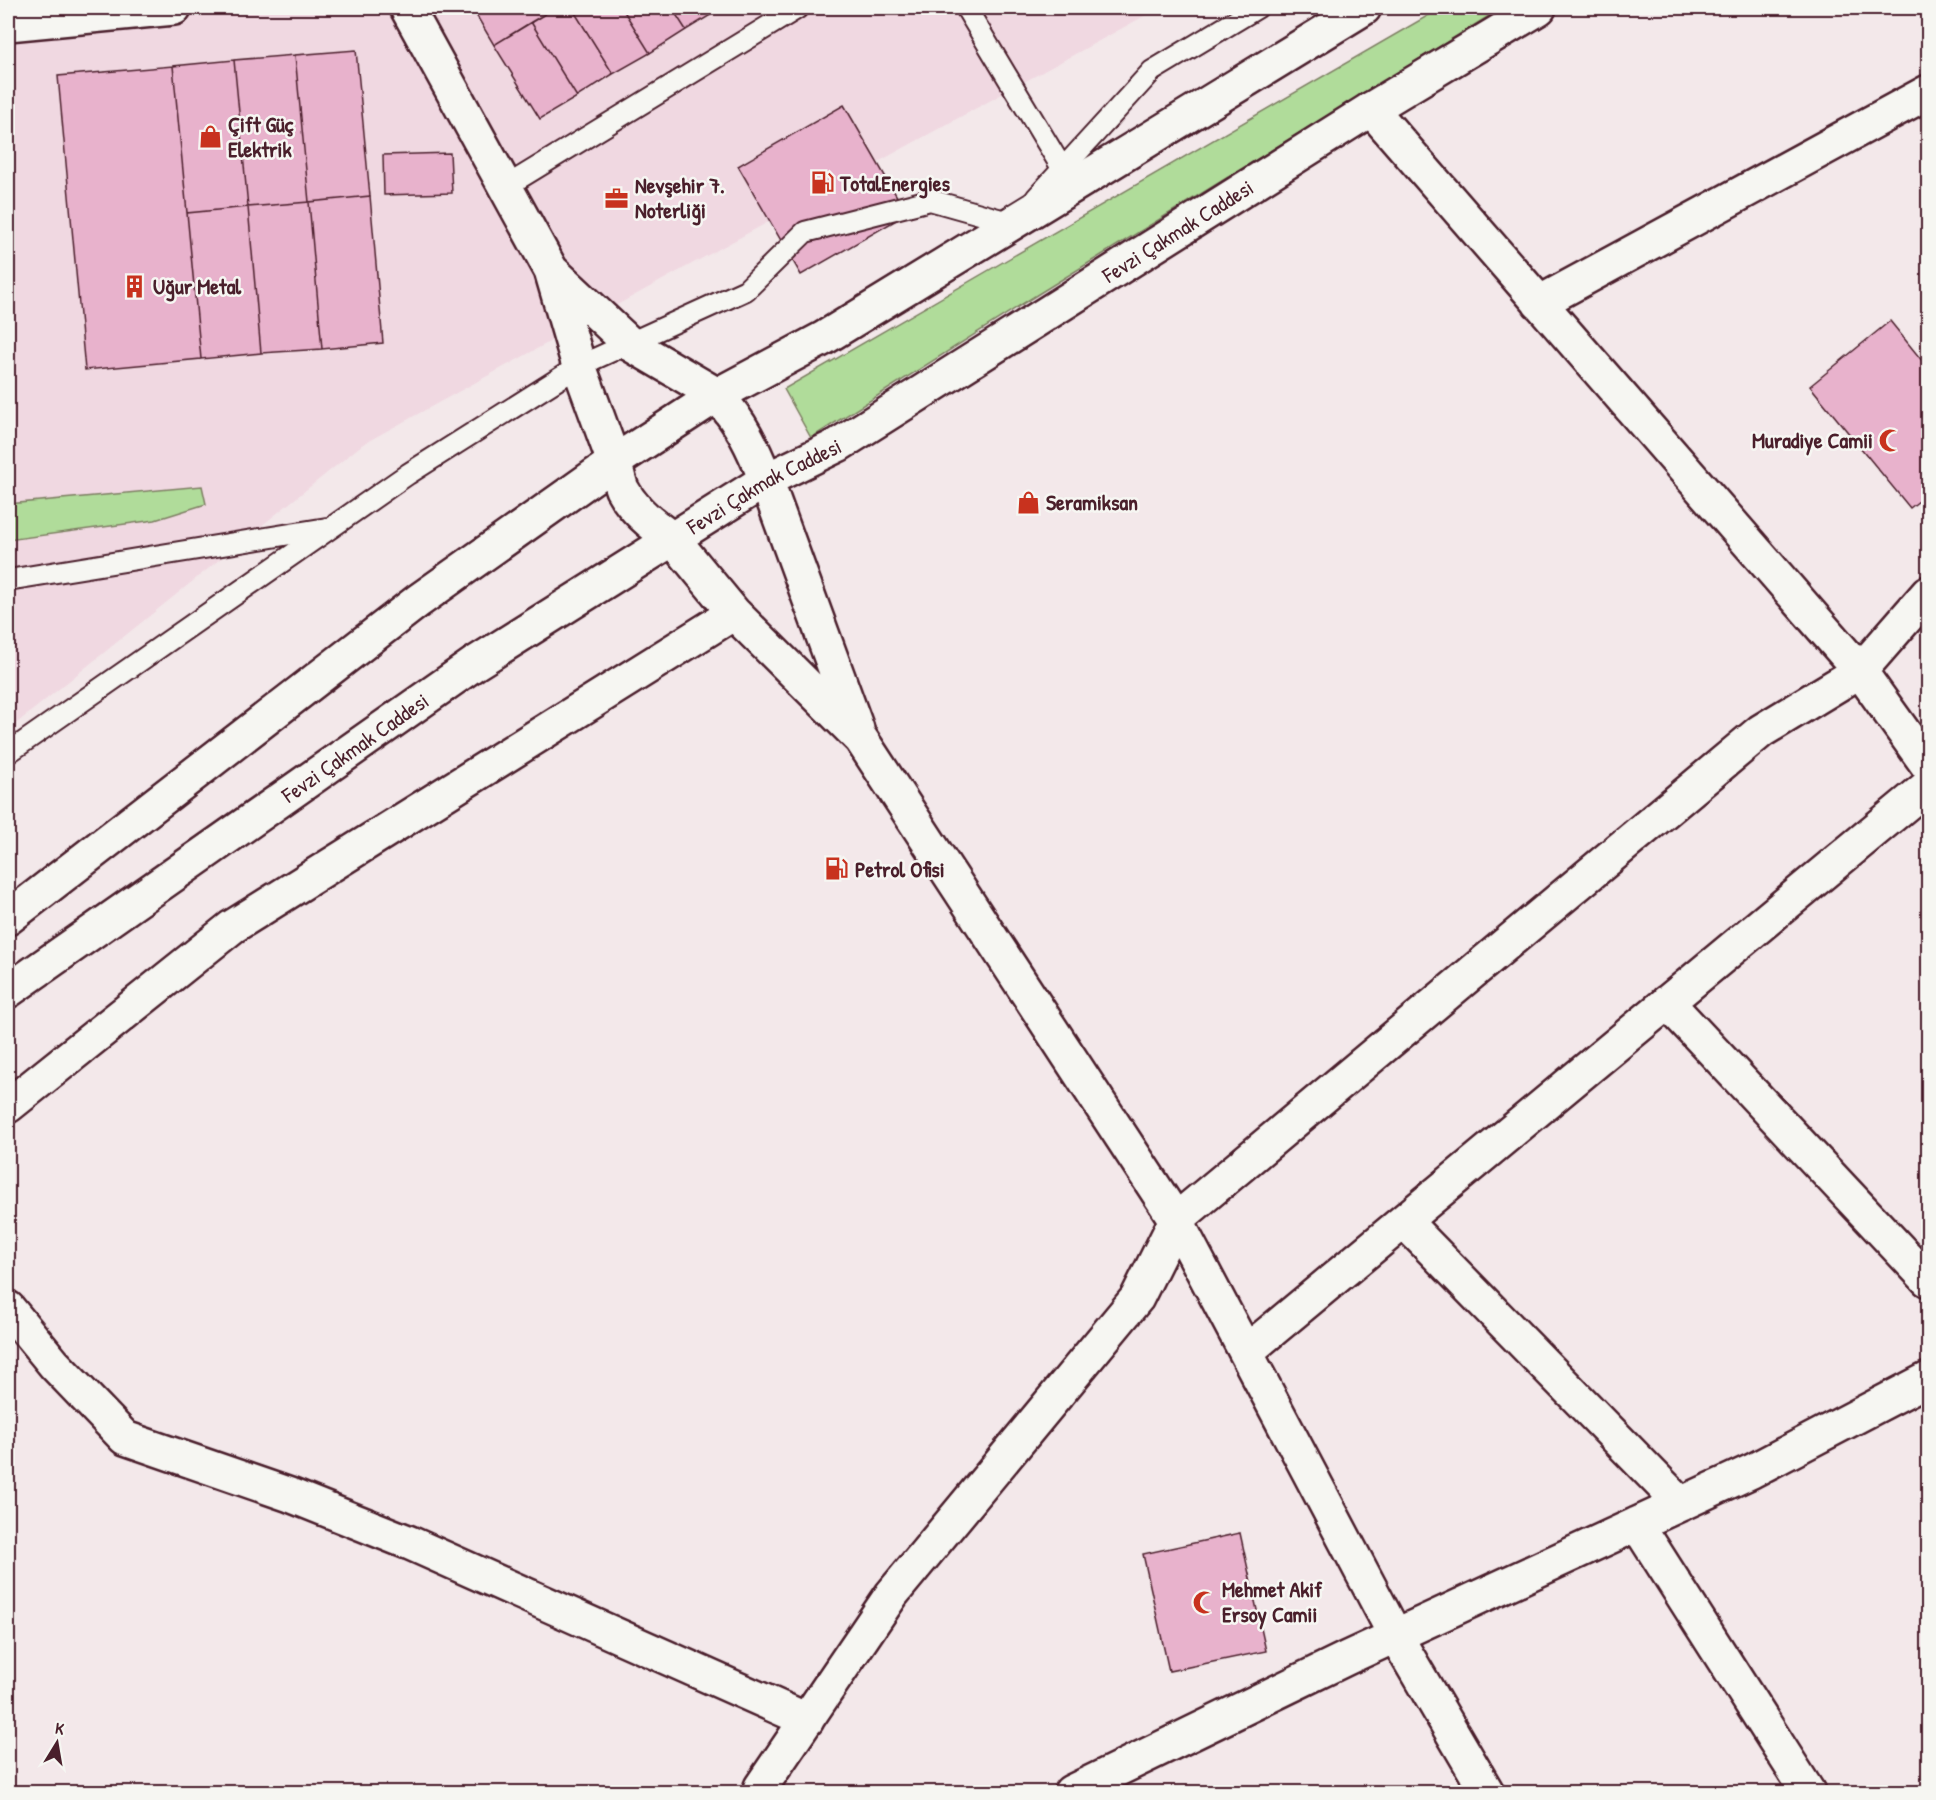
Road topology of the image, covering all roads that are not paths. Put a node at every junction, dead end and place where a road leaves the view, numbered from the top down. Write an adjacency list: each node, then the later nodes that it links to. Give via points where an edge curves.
1 (174, 8): 8 (street)
2 (407, 8): 12 (street)
3 (798, 8): 12 (lane)
4 (966, 8): 11 (lane)
5 (1257, 8): 11 (lane, via 1152,71)
6 (1364, 8): 13 (street)
7 (1539, 8): 10 (street, Fevzi Çakmak Caddesi)
8 (8, 24)
9 (1929, 92): 15 (street)
10 (1371, 109): 15 (street); 20 (street, Fevzi Çakmak Caddesi, via 838,445)
11 (1062, 168): 13 (lane)
12 (505, 187): 14 (street)
13 (1012, 223): 16 (lane, via 930,200 805,232 746,290); 18 (street, via 824,338)
14 (551, 270): 16 (street); 17 (street)
15 (1539, 303): 26 (street)
16 (630, 344): 17 (lane); 18 (street)
17 (579, 366): 19 (street); 21 (lane)
18 (717, 395): 19 (street); 20 (street, via 746,434)
19 (614, 462): 22 (street, via 623,489 638,511); 31 (street, via 418,601)
20 (766, 480): 22 (street, Fevzi Çakmak Caddesi); 27 (street)
21 (332, 527): 23 (lane); 28 (lane)
22 (673, 539): 25 (street); 32 (street, Fevzi Çakmak Caddesi, via 474,664)
23 (8, 580)
24 (1929, 594): 26 (street)
25 (734, 613): 27 (street); 34 (street, via 232,927)
26 (1860, 671): 29 (street); 35 (street, via 1761,731)
27 (861, 739): 35 (street)
28 (8, 753)
29 (1929, 766)
30 (1929, 786): 33 (street)
31 (8, 918)
32 (8, 991)
33 (1667, 1002): 36 (street); 37 (street)
34 (8, 1106)
35 (1176, 1220): 39 (street); 44 (street, via 1137,1298 892,1594)
36 (1404, 1221): 39 (street); 41 (street)
37 (1929, 1280)
38 (8, 1308): 44 (street, via 54,1364 125,1438 290,1495 410,1544)
39 (1246, 1352): 43 (street)
40 (1929, 1379): 41 (street)
41 (1681, 1504): 42 (street)
42 (1637, 1524): 43 (street); 48 (street)
43 (1395, 1635): 46 (street); 47 (street)
44 (807, 1720): 45 (street)
45 (759, 1792)
46 (1071, 1792)
47 (1487, 1792)
48 (1808, 1792)

